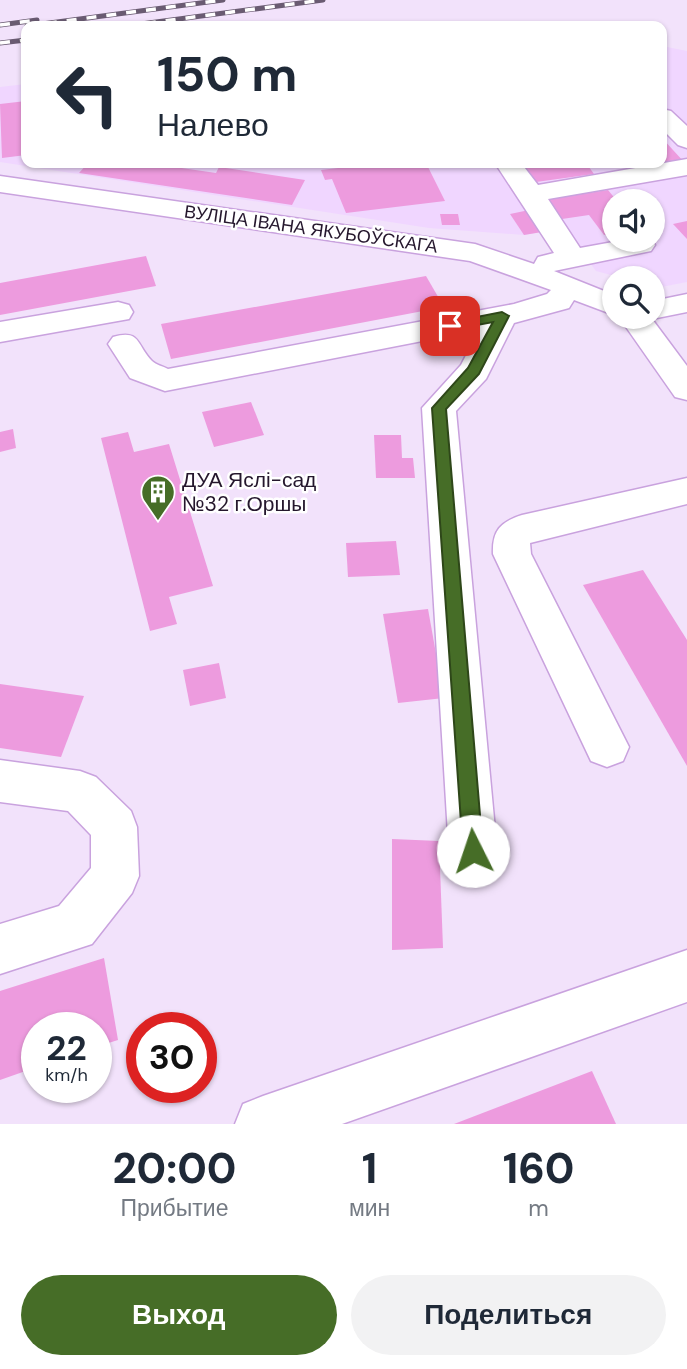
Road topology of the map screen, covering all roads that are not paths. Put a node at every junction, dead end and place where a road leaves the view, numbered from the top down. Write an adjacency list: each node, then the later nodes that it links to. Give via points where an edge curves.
1 (667, 121): 2 (street)
2 (687, 140)
3 (512, 168): 6 (street)
4 (674, 169): 6 (street); 7 (street)
5 (0, 184): 9 (street, ВУЛІЦА ІВАНА ЯКУБОЎСКАГА, via 475,253 537,274 549,262)
6 (531, 194): 9 (street)
7 (687, 198)
8 (622, 252): 9 (street)
9 (570, 271): 10 (street); 14 (street, via 558,301)
10 (602, 296)
11 (687, 303): 12 (street)
12 (665, 308)
13 (118, 312): 16 (street)
14 (502, 316): 17 (street, via 165,380 142,370); 22 (street, via 474,371 439,408)
15 (643, 329): 18 (street)
16 (0, 332)
17 (124, 344)
18 (687, 389)
19 (687, 491): 20 (street, via 522,529 511,538 512,554)
20 (607, 747)
21 (0, 781): 23 (street, via 80,792 114,827 115,876 74,926)
22 (473, 851)
23 (0, 948)
24 (687, 975): 25 (street)
25 (263, 1124)

